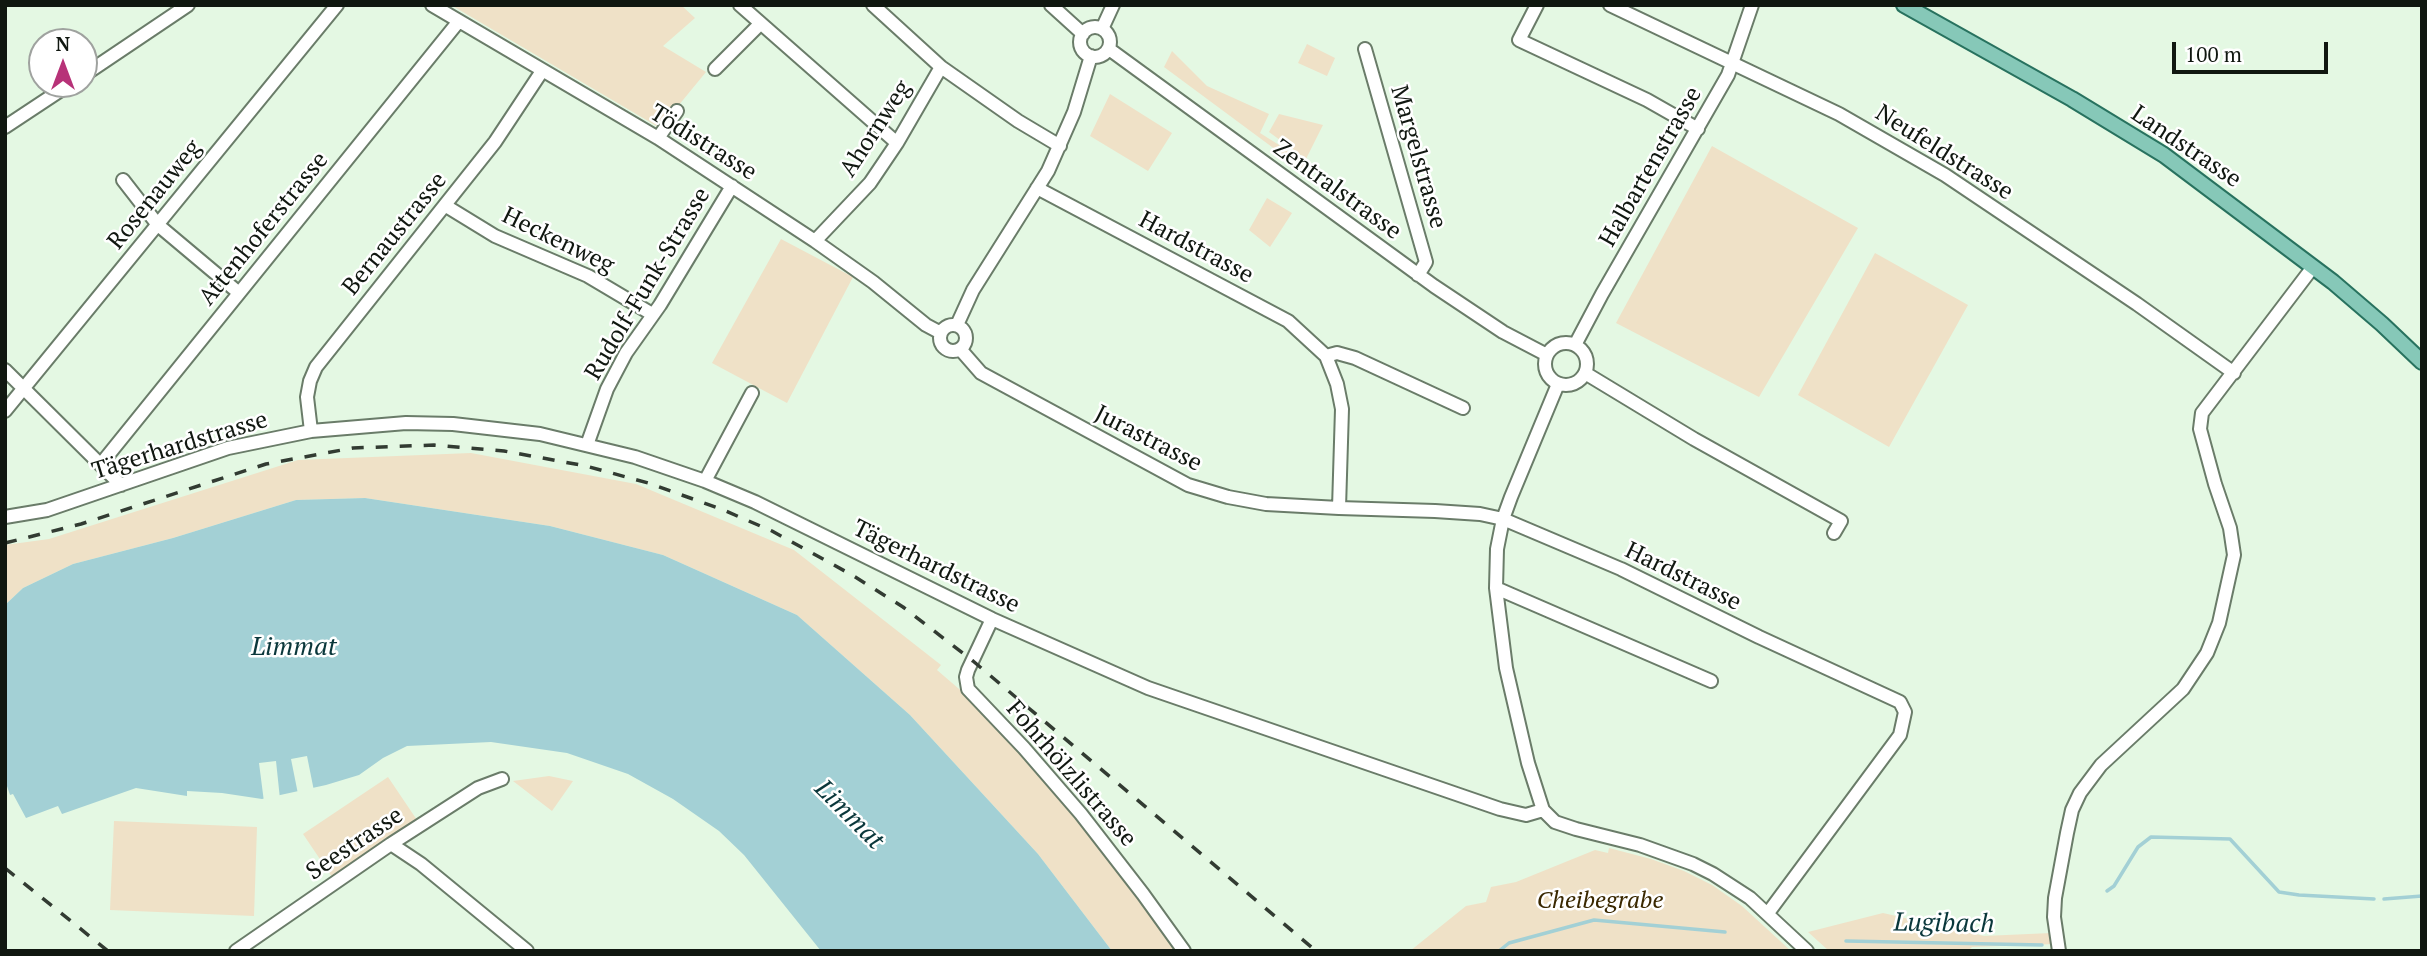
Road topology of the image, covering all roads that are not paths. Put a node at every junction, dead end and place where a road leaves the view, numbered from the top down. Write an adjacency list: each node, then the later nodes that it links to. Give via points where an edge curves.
1 (188, 5): 12 (street)
2 (337, 5): 36 (street, Rosenauweg)
3 (432, 5): 13 (street, Tödistrasse)
4 (740, 5): 14 (street)
5 (873, 5): 22 (street)
6 (1051, 5): 16 (street)
7 (1113, 5): 15 (street)
8 (1537, 5): 28 (street, via 1519,40)
9 (1610, 5): 20 (street, Neufeldstrasse)
10 (1752, 5): 20 (street, Halbartenstrasse)
11 (1904, 5): 38 (main road, Landstrasse, via 2164,155)
12 (173, 9): 21 (street)
13 (459, 21): 24 (street, Tödistrasse); 40 (street, Attenhoferstrasse)
14 (760, 24): 23 (street); 30 (street)
15 (1102, 29): 16 (street, via 1092,28); 17 (street, via 1110,40)
16 (1083, 34): 19 (street, via 1082,49)
17 (1109, 49): 19 (street, via 1101,56); 39 (street, Zentralstrasse)
18 (1365, 49): 39 (street, Margelstrasse, via 1426,262)
19 (1091, 56): 31 (street)
20 (1733, 63): 28 (street, Halbartenstrasse); 51 (street, Neufeldstrasse, via 1839,114 1945,175)
21 (98, 65)
22 (941, 67): 30 (street, Ahornweg); 31 (street)
23 (715, 69)
24 (542, 71): 29 (street, Tödistrasse); 35 (street, Bernaustrasse)
25 (49, 98): 27 (street)
26 (677, 111): 29 (street)
27 (5, 127)
28 (1698, 129): 44 (street, Halbartenstrasse)
29 (657, 138): 33 (street, Tödistrasse)
30 (897, 144): 37 (street, Ahornweg, via 870,183)
31 (1060, 146): 34 (street)
32 (123, 180): 36 (street)
33 (732, 186): 37 (street, Tödistrasse); 41 (street, Rudolf-Funk-Strasse)
34 (1037, 188): 42 (street, via 973,289); 47 (street, Hardstrasse, via 1288,321)
35 (446, 205): 41 (street, Heckenweg, via 495,236 588,276); 57 (street, Bernaustrasse, via 316,367 307,397)
36 (158, 225): 40 (street); 53 (street, Rosenauweg)
37 (816, 242): 43 (street, Tödistrasse, via 926,326)
38 (2314, 267): 48 (main road, Landstrasse); 51 (street)
39 (1418, 275): 46 (street, Zentralstrasse, via 1503,332)
40 (239, 293): 59 (street, Attenhoferstrasse)
41 (652, 314): 58 (street, Rudolf-Funk-Strasse, via 610,383)
42 (957, 325): 43 (street); 45 (street, via 967,339)
43 (941, 332): 45 (street, via 944,348)
44 (1575, 345): 46 (street, via 1556,346); 50 (street, via 1584,354)
45 (960, 349): 62 (street, Jurastrasse, via 981,373 1188,485 1266,504)
46 (1547, 355): 52 (street, via 1546,371)
47 (1326, 356): 55 (street, via 1337,353 1355,358); 62 (street, Hardstrasse, via 1342,409)
48 (2421, 360)
49 (5, 370): 53 (street)
50 (1585, 373): 52 (street, via 1573,384); 65 (street, via 1841,521)
51 (2234, 373): 77 (street, via 2200,421 2234,555 2219,623 2207,653 2183,689 2101,765 2080,793 2072,810 2056,898)
52 (1558, 384): 64 (street)
53 (24, 387): 56 (street, Rosenauweg); 59 (street)
54 (752, 393): 60 (street)
55 (1463, 408)
56 (5, 411)
57 (311, 431): 58 (street, Tägerhardstrasse, via 453,424); 61 (street, Tägerhardstrasse, via 228,449)
58 (587, 444): 60 (street, Tägerhardstrasse)
59 (101, 464): 61 (street)
60 (705, 481): 67 (street, Tägerhardstrasse)
61 (121, 485): 63 (street, Tägerhardstrasse, via 47,510)
62 (1339, 508): 64 (street, Hardstrasse, via 1435,510)
63 (5, 517)
64 (1503, 519): 66 (street); 72 (street, Hardstrasse, via 1621,569 1900,702 1905,712 1900,735)
65 (1834, 533)
66 (1496, 588): 68 (street); 70 (street, via 1513,701)
67 (992, 619): 70 (street, Tägerhardstrasse, via 1200,707 1500,809 1526,815); 75 (street, Fohrhölzlistrasse, via 968,670 968,689 1081,814)
68 (1711, 681)
69 (502, 779): 71 (street, Seestrasse, via 478,788)
70 (1543, 810): 72 (street, via 1555,822 1693,864)
71 (391, 844): 73 (street, Seestrasse); 74 (street)
72 (1768, 913): 76 (street)
73 (236, 951)
74 (527, 951)
75 (1184, 951)
76 (1807, 951)
77 (2059, 951)

